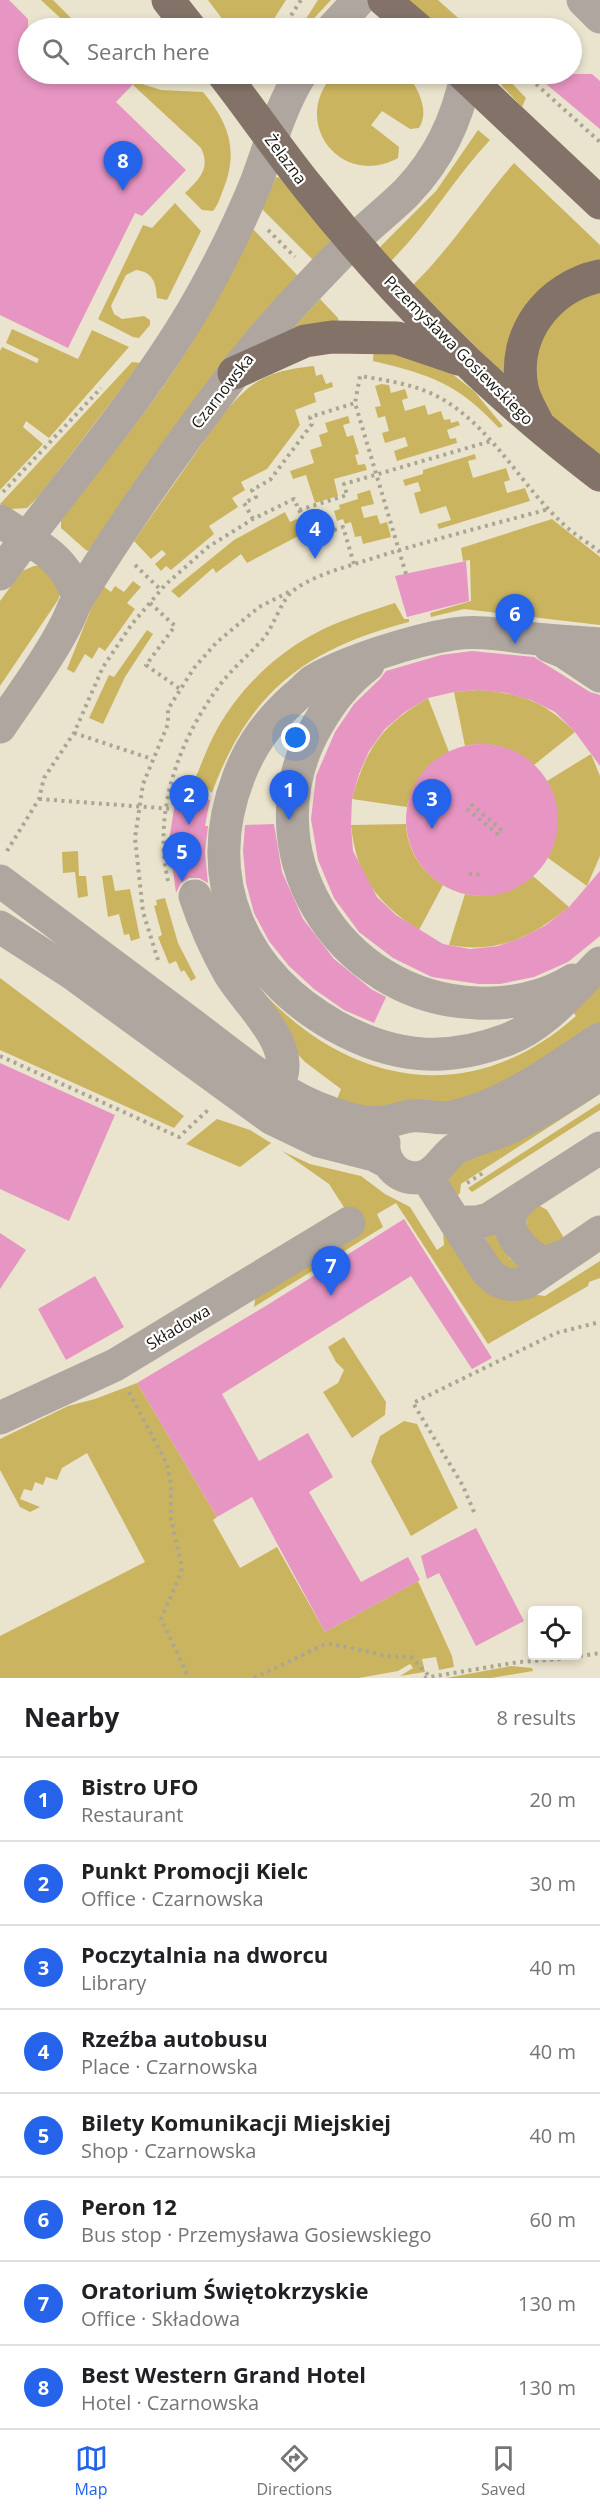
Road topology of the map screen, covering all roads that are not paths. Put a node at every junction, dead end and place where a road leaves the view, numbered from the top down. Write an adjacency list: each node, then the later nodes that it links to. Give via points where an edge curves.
1 (168, 0): 6 (main road)
2 (360, 0): 7 (street)
3 (384, 0): 8 (main road)
4 (583, 0): 5 (street)
5 (600, 17)
6 (182, 18)
7 (343, 18)
8 (405, 18)
9 (230, 84): 13 (main road, Żelazna)
10 (296, 84): 13 (street)
11 (463, 84): 15 (street, Czarnowska, via 449,134 432,160 408,191)
12 (474, 84): 14 (main road)
13 (271, 139): 15 (main road, Żelazna); 21 (street, via 223,254 172,345 117,424)
14 (600, 203)
15 (352, 241): 17 (main road, Przemysława Gosiewskiego); 18 (street, Czarnowska)
16 (600, 276): 19 (main road, via 581,280 556,294 528,330 522,389)
17 (465, 361): 18 (main road, via 397,338 332,337 305,341); 19 (main road, Przemysława Gosiewskiego)
18 (234, 373): 23 (street, Czarnowska, via 170,460)
19 (540, 429): 20 (main road, Przemysława Gosiewskiego)
20 (600, 475)
21 (13, 530): 22 (street); 23 (street, via 64,567)
22 (0, 574)
23 (78, 598): 28 (street, Czarnowska, via 64,629)
24 (527, 638): 25 (street); 26 (street, via 456,633); 27 (street, via 564,652)
25 (600, 644)
26 (386, 652): 32 (street, via 355,675 329,704 309,738 297,774 293,813 296,852 308,890 326,923 351,953 382,976 418,993 455,1003 494,1004 533,997 568,983); 32 (street, via 312,682 272,718 245,759 225,822 222,861 235,915 251,949 265,968 319,1017 382,1047 439,1056 508,1040 538,1023)
27 (600, 676)
28 (0, 727)
29 (3, 866): 35 (street)
30 (182, 891): 35 (street, via 230,974 272,1031 284,1062 283,1077)
31 (0, 927): 38 (street, via 73,974 271,1118 319,1142 374,1155)
32 (600, 963)
33 (600, 1039): 36 (street, via 500,1099 451,1117)
34 (600, 1074): 39 (street, via 520,1122 458,1148)
35 (277, 1086): 36 (street, via 348,1119 369,1123)
36 (415, 1119): 38 (street, via 394,1124 385,1140); 39 (street, via 441,1129 446,1145)
37 (600, 1149): 40 (street)
38 (389, 1164): 39 (street, via 397,1172 414,1178)
39 (434, 1168): 41 (street)
40 (523, 1198): 41 (street, via 489,1219); 44 (street, via 509,1220 524,1250 545,1263)
41 (455, 1222): 44 (street, via 486,1270 502,1284 525,1283)
42 (349, 1223): 45 (street, Składowa, via 115,1365)
43 (600, 1232): 44 (street)
44 (564, 1256)
45 (0, 1418)

